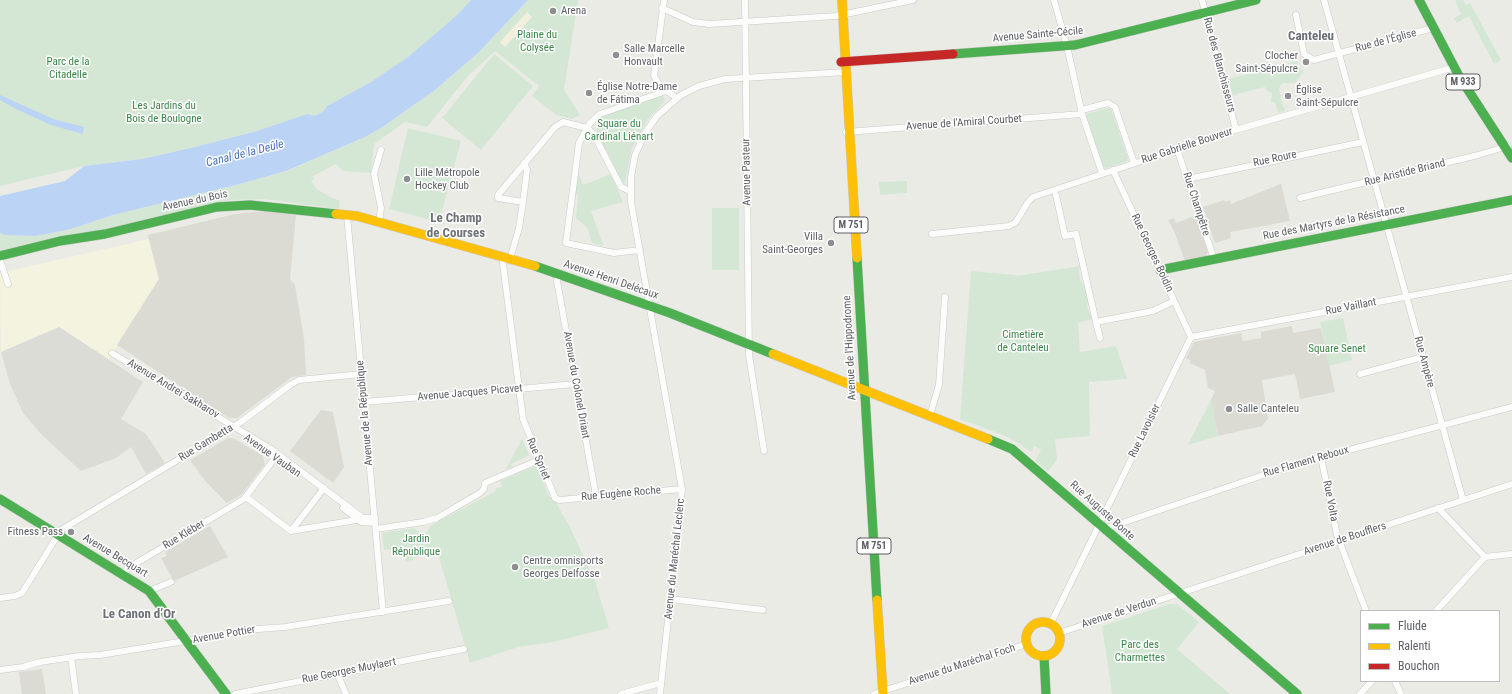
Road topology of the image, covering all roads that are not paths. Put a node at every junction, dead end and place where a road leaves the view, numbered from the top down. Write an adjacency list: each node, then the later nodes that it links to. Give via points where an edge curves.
1 (664, 0): 11 (street)
2 (745, 0): 15 (street, Avenue Pasteur)
3 (837, 0): 13 (street, Avenue de l'Hippodrome / M 751)
4 (842, 0): 13 (street, Avenue de l'Hippodrome / M 751)
5 (913, 0): 13 (street)
6 (1054, 0): 17 (street)
7 (1202, 0): 12 (street, Rue des Blanchisseurs)
8 (1256, 0): 12 (street, Avenue Sainte-Cécile)
9 (1324, 0): 18 (street, Rue Ampère)
10 (1419, 0): 16 (street, M 933)
11 (662, 8): 15 (street, via 702,24); 23 (street, via 654,76)
12 (1205, 13): 17 (street, Avenue Sainte-Cécile); 28 (street, Rue des Blanchisseurs)
13 (841, 15): 15 (street); 19 (street, Avenue de l'Hippodrome / M 751)
14 (1296, 15): 18 (street, Rue de l'Église, via 1304,54 1314,60)
15 (745, 22): 22 (street, Avenue Pasteur)
16 (1433, 28): 18 (street, Rue de l'Église); 20 (street, M 933)
17 (1067, 46): 19 (street, Avenue Sainte-Cécile); 26 (street)
18 (1338, 54): 24 (street, Rue Ampère)
19 (844, 62): 21 (street, Avenue de l'Hippodrome / M 751)
20 (1455, 67): 24 (street, Rue Gabrielle Bouveur); 31 (street, M 933, via 1483,114)
21 (844, 72): 22 (street, Avenue du Maréchal Leclerc); 29 (street, Avenue de l'Hippodrome / M 751)
22 (746, 78): 25 (street, Avenue du Maréchal Leclerc, via 709,83); 67 (street, Avenue Pasteur)
23 (666, 91): 25 (street); 27 (street, via 607,110 596,117)
24 (1351, 97): 28 (street, Rue Gabrielle Bouveur); 30 (street, Rue Ampère)
25 (677, 98): 41 (street, Avenue du Maréchal Leclerc, via 657,116 645,133 634,160)
26 (1082, 112): 29 (street, Avenue de l'Amiral Courbet); 36 (street, Avenue de l'Amiral Courbet, via 1108,103 1115,107); 38 (street)
27 (587, 128): 35 (street, via 566,122 560,123); 41 (street, via 595,135 621,187); 51 (street, via 579,143 566,243 614,252)
28 (1236, 130): 32 (street, Rue Gabrielle Bouveur)
29 (847, 132): 74 (street, Avenue de l'Hippodrome / M 751)
30 (1363, 142): 39 (street, Rue Roure); 40 (street, Rue Ampère)
31 (1508, 148): 34 (street, M 933); 40 (street, Rue Aristide Briand)
32 (1177, 149): 36 (street, Rue Gabrielle Bouveur); 39 (street, Rue Champêtre)
33 (381, 150): 47 (street, via 374,174 381,208)
34 (1512, 158)
35 (524, 163): 45 (street, via 528,170); 45 (street, via 498,196)
36 (1134, 163): 37 (street, Rue Gabrielle Bouveur)
37 (1113, 170): 38 (street, Rue Gabrielle Bouveur); 56 (street, Rue Georges Boidin)
38 (1102, 173): 50 (street, Rue Gabrielle Bouveur, via 1033,197 1012,225)
39 (1188, 179): 54 (street, Rue Champêtre)
40 (1374, 181): 43 (street, Rue Aristide Briand); 48 (street, Rue Ampère)
41 (630, 191): 51 (street, Avenue du Maréchal Leclerc)
42 (1056, 195): 64 (street, via 1064,236 1076,234)
43 (1300, 198)
44 (1512, 200): 48 (street, Rue des Martyrs de la Résistance)
45 (523, 202): 53 (street, via 519,228)
46 (347, 215): 47 (street, Avenue Henri Delécaux); 49 (street, Avenue du Bois, via 256,205 232,205); 70 (street, Avenue de la République)
47 (379, 222): 53 (street, Avenue Henri Delécaux)
48 (1387, 225): 54 (street, Rue des Martyrs de la Résistance); 60 (street, Rue Ampère)
49 (120, 231): 52 (street, Avenue du Bois, via 60,241); 55 (street, Avenue du Bois)
50 (932, 234)
51 (640, 250): 63 (street, Avenue du Maréchal Leclerc)
52 (0, 256)
53 (506, 257): 57 (street, Avenue Henri Delécaux); 73 (street, Rue Spriet)
54 (1214, 259): 56 (street, Rue des Martyrs de la Résistance)
55 (0, 261): 59 (street, Avenue du Bois)
56 (1160, 270): 62 (street, Rue Georges Boidin)
57 (558, 274): 63 (street, Avenue Henri Delécaux); 72 (street, Avenue du Colonel Driant, via 557,281)
58 (1512, 277): 60 (street, Rue Vaillant)
59 (8, 284)
60 (1406, 296): 65 (street, Rue Vaillant); 69 (street, Rue Ampère)
61 (945, 297): 77 (street, via 939,385)
62 (1174, 301): 64 (street, via 1153,311); 65 (street, Rue Georges Boidin)
63 (649, 306): 67 (street, Avenue Henri Delécaux); 85 (street, Avenue du Maréchal Leclerc)
64 (1096, 322): 66 (street)
65 (1191, 337): 95 (street, Rue Lavoisier)
66 (1100, 338)
67 (748, 344): 74 (street, Avenue Henri Delécaux); 80 (street, Avenue Pasteur)
68 (112, 353): 79 (street, Avenue Andreï Sakharov)
69 (1423, 357): 71 (street); 78 (street, Rue Ampère)
70 (362, 374): 75 (street, Avenue de la République); 79 (street, Rue Gambetta, via 299,380)
71 (1360, 374)
72 (576, 384): 73 (street, Avenue Jacques Picavet); 87 (street, Avenue du Colonel Driant)
73 (518, 389): 75 (street, Avenue Jacques Picavet); 83 (street, Rue Spriet, via 526,429)
74 (862, 389): 77 (street, Rue Auguste Bonte); 124 (street, Avenue de l'Hippodrome / M 751)
75 (364, 402): 94 (street, Avenue de la République)
76 (1512, 407): 78 (street, Rue Flament Reboux)
77 (930, 415): 95 (street, Rue Auguste Bonte, via 1012,449)
78 (1442, 425): 82 (street, Rue Flament Reboux); 91 (street, Rue Ampère)
79 (233, 426): 81 (street, Avenue Vauban, via 236,432); 97 (street, Rue Gambetta)
80 (764, 451)
81 (277, 456): 86 (street, Avenue Vauban); 88 (street)
82 (1321, 457): 95 (street, Rue Flament Reboux); 98 (street, Rue Volta)
83 (539, 460): 90 (street, Rue Spriet, via 554,497); 94 (street, Avenue Vauban, via 485,483 480,494 437,518 423,522)
84 (1512, 484): 91 (street, Avenue de Boufflers)
85 (682, 489): 87 (street, Rue Eugène Roche); 106 (street, Avenue du Maréchal Leclerc)
86 (323, 490): 93 (street, Avenue Vauban); 96 (street)
87 (596, 496): 90 (street, Rue Eugène Roche)
88 (246, 497): 96 (street); 101 (street, Rue Kléber, via 128,568)
89 (0, 499): 97 (street, Avenue Becquart)
90 (559, 500)
91 (1463, 500): 92 (street, Avenue de Boufflers)
92 (1438, 508): 98 (street, Avenue de Boufflers); 100 (street)
93 (358, 517): 94 (street, Avenue Vauban); 96 (street)
94 (375, 524): 111 (street, Avenue de la République)
95 (1102, 527): 104 (street, Rue Auguste Bonte); 112 (street, Rue Lavoisier)
96 (291, 531)
97 (57, 534): 101 (street, Avenue Becquart); 105 (street, via 22,593)
98 (1339, 541): 104 (street, Avenue de Boufflers); 109 (street, Rue Volta)
99 (1512, 554): 100 (street)
100 (1486, 557): 110 (street)
101 (123, 574): 103 (street, Avenue Becquart)
102 (171, 582): 103 (street)
103 (148, 591): 114 (street, Avenue Becquart)
104 (1179, 594): 113 (street, Avenue de Verdun); 132 (street, Rue Auguste Bonte)
105 (0, 598)
106 (670, 599): 108 (street); 123 (street, Avenue du Maréchal Leclerc)
107 (449, 601): 111 (street, Avenue Pottier)
108 (763, 610)
109 (1366, 610)
110 (1437, 610)
111 (383, 612): 114 (street, Avenue Pottier)
112 (1050, 623): 113 (street); 115 (street, via 1040,622 1032,626 1026,635)
113 (1059, 633): 117 (street, via 1058,648)
114 (186, 641): 118 (street, Avenue Pottier, via 100,655); 126 (street, Avenue Becquart)
115 (1027, 644): 117 (street, via 1032,652); 124 (street, Avenue du Maréchal Foch)
116 (464, 649): 120 (street, Rue Georges Muylaert)
117 (1044, 656): 131 (street)
118 (71, 657): 119 (street, Avenue Pottier); 125 (street)
119 (0, 670)
120 (337, 673): 127 (street, Rue Georges Muylaert); 128 (street)
121 (1371, 682): 133 (street)
122 (1395, 682): 134 (street)
123 (661, 683): 129 (street); 130 (street, Avenue du Maréchal Leclerc)
124 (879, 693)
125 (76, 694)
126 (226, 694)
127 (235, 694)
128 (346, 694)
129 (621, 694)
130 (660, 694)
131 (1046, 694)
132 (1297, 694)
133 (1360, 694)
134 (1401, 694)

